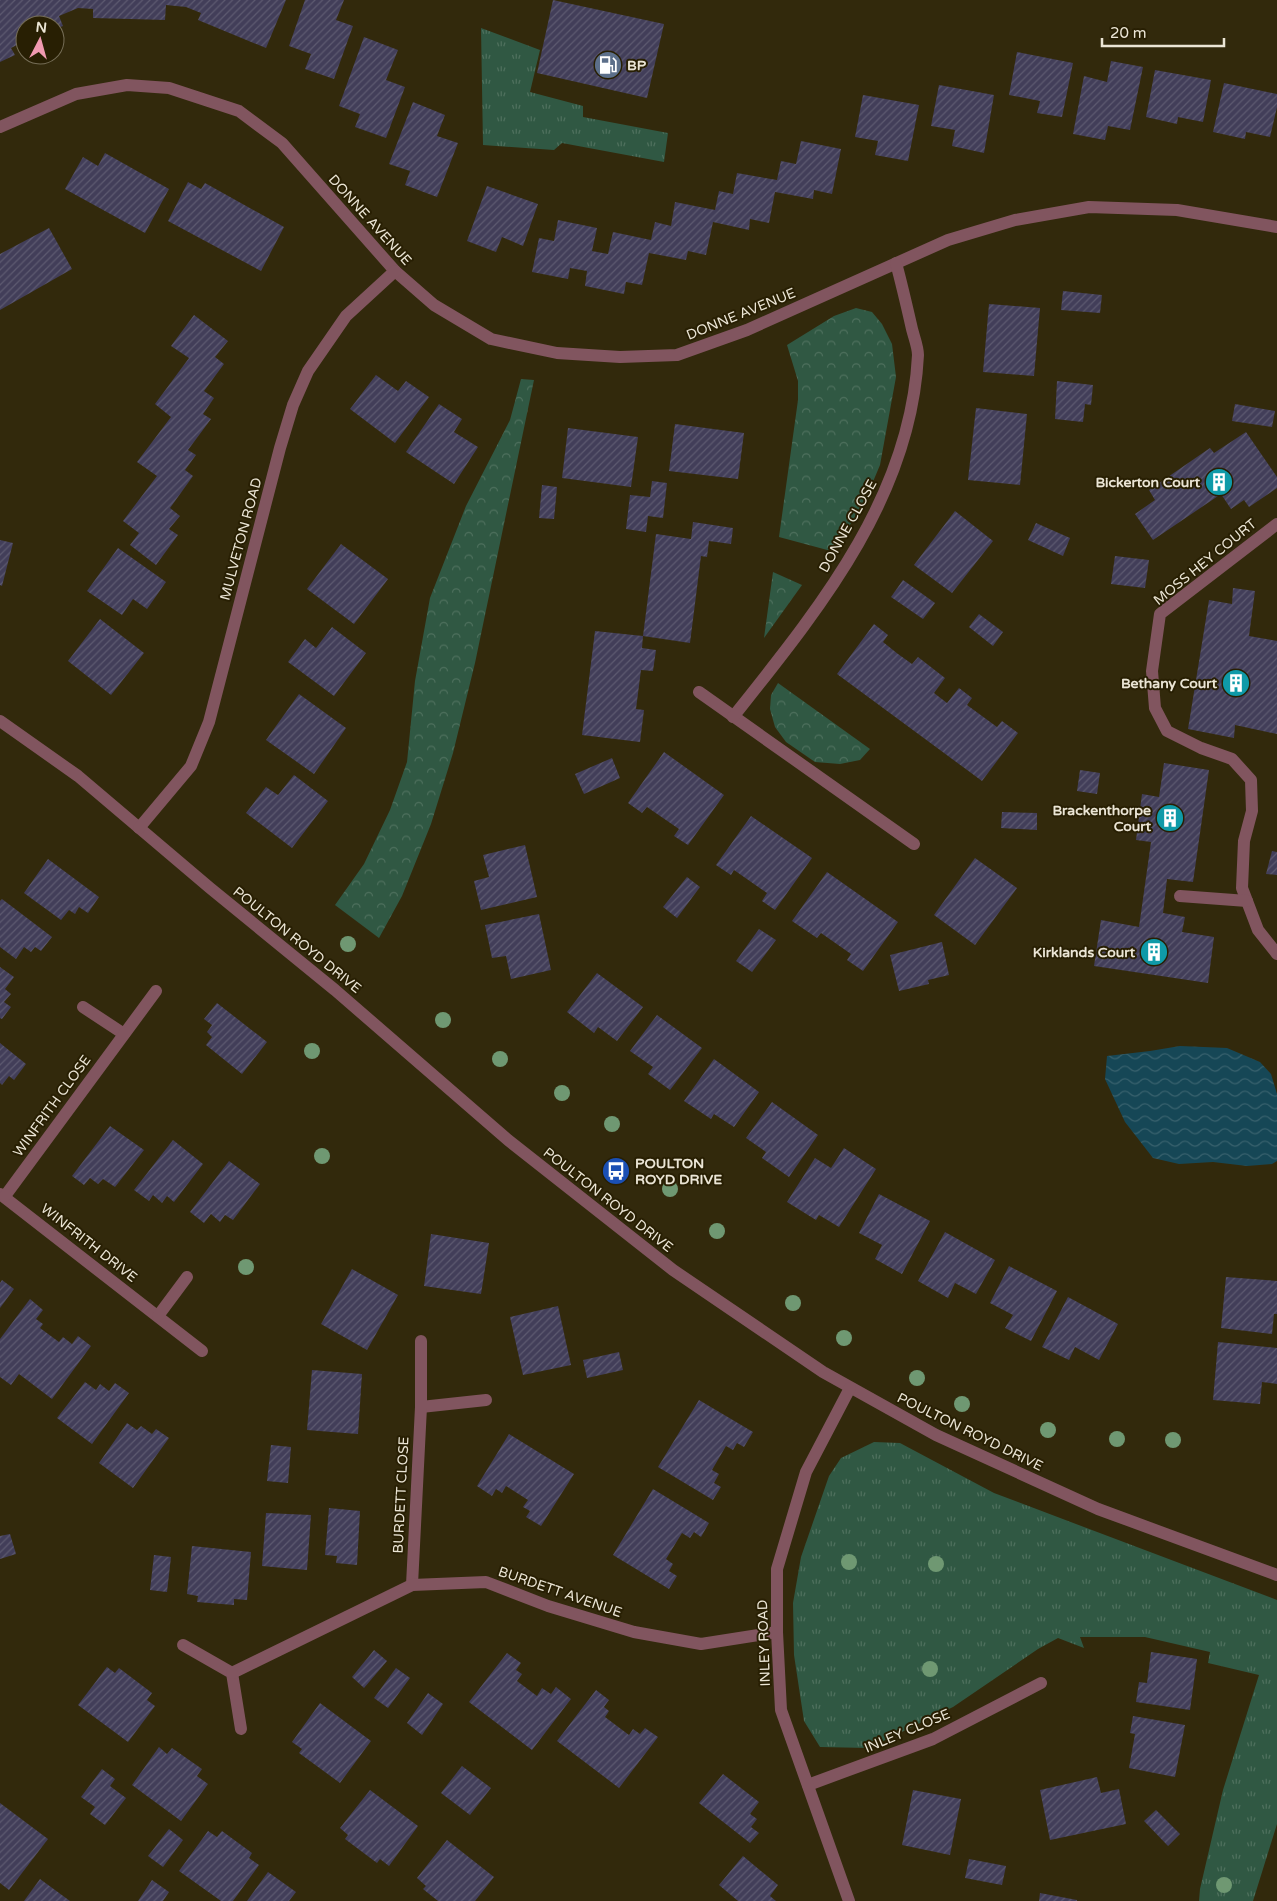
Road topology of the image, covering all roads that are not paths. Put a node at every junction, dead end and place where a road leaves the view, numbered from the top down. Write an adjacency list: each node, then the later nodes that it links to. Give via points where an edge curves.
1 (0, 127): 4 (street, DONNE AVENUE, via 76,94 127,85 169,88 239,111 282,143)
2 (1277, 227): 3 (street, DONNE AVENUE, via 1177,210 1089,207 1015,220 948,240)
3 (896, 263): 4 (street, DONNE AVENUE, via 747,330 677,355 620,357 557,353 491,339 434,305); 7 (street, DONNE CLOSE, via 918,353 909,421 886,491 850,558 808,623)
4 (395, 271): 9 (street, MULVETON ROAD, via 346,316 308,371 280,448 209,722 191,766)
5 (1277, 524): 12 (street, MOSS HEY COURT, via 1160,614 1152,671 1155,708 1167,732 1232,759 1252,780 1252,811 1244,841 1242,878)
6 (699, 692): 7 (street)
7 (733, 717): 10 (street)
8 (0, 721): 9 (street, POULTON ROYD DRIVE, via 78,776)
9 (139, 828): 22 (street, POULTON ROYD DRIVE, via 335,990 508,1140 650,1252)
10 (914, 844)
11 (1180, 896): 12 (street)
12 (1247, 901): 13 (street, MOSS HEY COURT, via 1258,930)
13 (1277, 954)
14 (156, 991): 16 (street, WINFRITH CLOSE)
15 (83, 1007): 16 (street)
16 (124, 1034): 17 (street, WINFRITH CLOSE)
17 (2, 1195): 19 (street, WINFRITH DRIVE)
18 (187, 1277): 19 (street)
19 (158, 1316): 21 (street, WINFRITH DRIVE)
20 (422, 1341): 24 (street, BURDETT CLOSE)
21 (202, 1350)
22 (850, 1388): 25 (street, POULTON ROYD DRIVE, via 936,1435 1098,1509); 27 (street, INLEY ROAD, via 806,1472 777,1569)
23 (486, 1400): 24 (street)
24 (421, 1407): 26 (street, BURDETT CLOSE)
25 (1277, 1575)
26 (412, 1585): 27 (street, BURDETT AVENUE, via 486,1582 548,1606 634,1632 702,1644); 29 (street, BURDETT AVENUE)
27 (777, 1632): 32 (street, INLEY ROAD, via 781,1710)
28 (182, 1645): 29 (street)
29 (232, 1673): 31 (street)
30 (1041, 1683): 32 (street, INLEY CLOSE, via 934,1739)
31 (241, 1729)
32 (808, 1786): 33 (street, INLEY ROAD)
33 (849, 1901)

